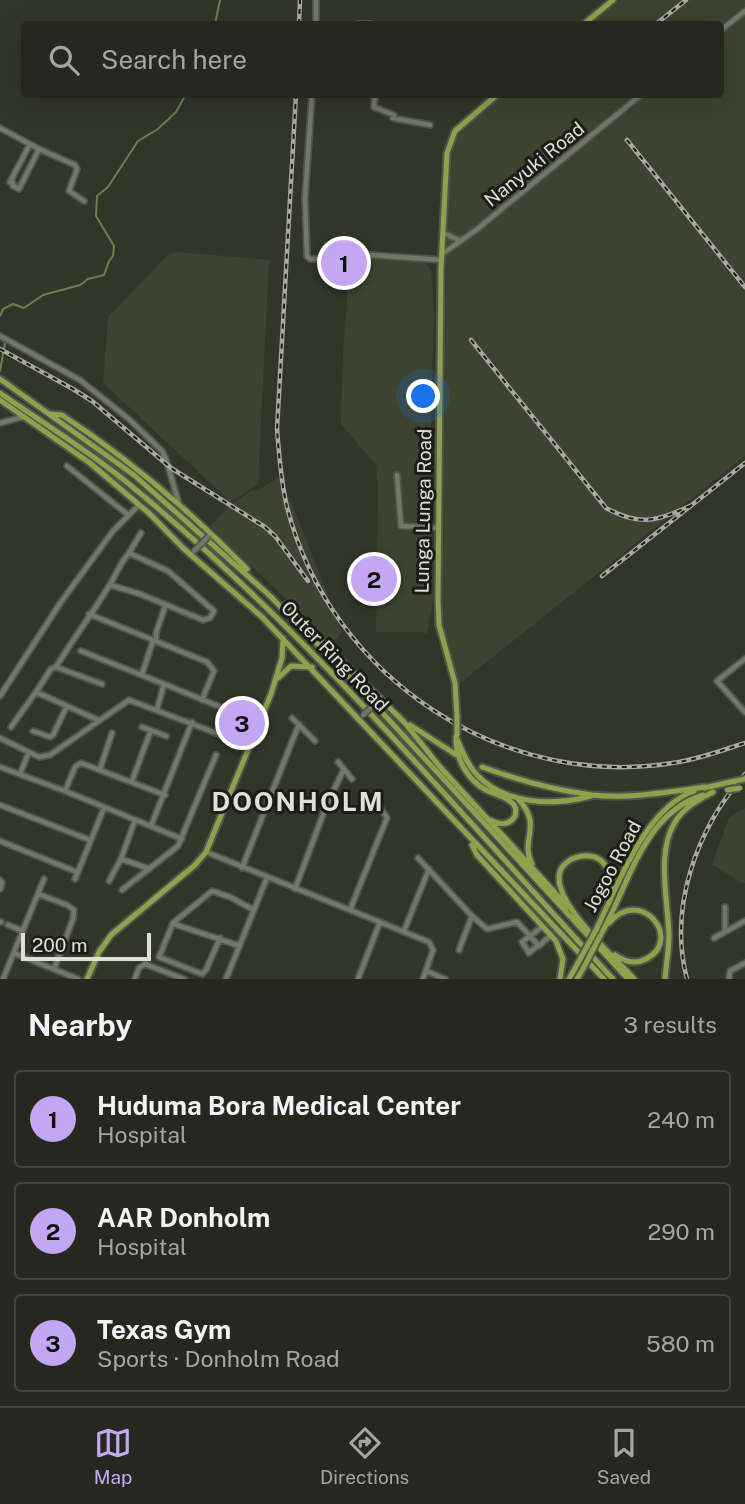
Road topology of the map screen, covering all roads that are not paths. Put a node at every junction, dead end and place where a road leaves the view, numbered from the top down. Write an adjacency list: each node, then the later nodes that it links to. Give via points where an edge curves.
1 (316, 0): 4 (street)
2 (613, 0): 5 (main road)
3 (745, 11): 6 (street)
4 (316, 21)
5 (588, 21)
6 (724, 28)
7 (312, 98): 18 (street, via 304,198 307,256)
8 (375, 98): 11 (street, via 374,107 393,118)
9 (493, 98): 16 (main road, Lunga Lunga Road, via 450,141)
10 (637, 98): 17 (street, Nanyuki Road)
11 (430, 125)
12 (0, 128): 13 (street)
13 (30, 144): 14 (street); 14 (street, via 10,182 13,186 19,189)
14 (39, 149): 15 (street, via 75,165 78,169 69,191)
15 (84, 201)
16 (443, 233): 17 (street); 18 (main road, Lunga Lunga Road)
17 (462, 242): 18 (street, Nanyuki Road)
18 (442, 257): 32 (main road, Lunga Lunga Road)
19 (0, 336): 30 (street, via 91,388 130,420 162,452)
20 (0, 379): 24 (main road, Outer Ring Road)
21 (0, 393): 23 (main road, Outer Ring Road)
22 (0, 400): 23 (main road)
23 (17, 408): 25 (main road, Outer Ring Road); 126 (main road, Outer Ring Road, via 127,482 264,604)
24 (51, 414): 30 (main road, Outer Ring Road, via 62,415 97,438); 164 (main road, Outer Ring Road, via 159,495 288,612)
25 (24, 417): 26 (street); 29 (main road, Outer Ring Road, via 90,463)
26 (0, 423)
27 (67, 466): 31 (street)
28 (397, 475): 32 (street, via 401,526)
29 (139, 505): 31 (street); 36 (main road, Outer Ring Road)
30 (184, 510): 34 (main road, Outer Ring Road)
31 (127, 514): 51 (street)
32 (438, 528): 70 (main road, Lunga Lunga Road, bridge, via 439,625 455,683)
33 (141, 533): 35 (street)
34 (209, 535): 36 (street, bridge); 53 (main road, Outer Ring Road)
35 (129, 553): 37 (street); 38 (street, via 167,571 215,611 203,620)
36 (192, 553): 40 (main road, Outer Ring Road)
37 (110, 585): 38 (street); 39 (street)
38 (165, 606): 41 (street)
39 (89, 614): 41 (street); 44 (street)
40 (284, 638): 45 (main road, Outer Ring Road); 47 (main road)
41 (155, 642): 46 (street); 52 (street, via 213,667)
42 (81, 651): 46 (street)
43 (745, 659): 57 (street, via 718,681)
44 (56, 667): 48 (street); 50 (street)
45 (312, 667): 47 (main road, via 291,666); 58 (main road, Outer Ring Road)
46 (142, 674): 49 (street)
47 (276, 680): 73 (main road)
48 (102, 684)
49 (164, 684): 52 (street); 55 (street)
50 (36, 692): 54 (street); 64 (street)
51 (0, 696)
52 (202, 700): 56 (street)
53 (378, 701): 58 (street, bridge); 62 (main road, Outer Ring Road)
54 (67, 706): 60 (street); 67 (street, via 50,737)
55 (157, 709): 60 (street, via 129,700); 61 (street)
56 (228, 710)
57 (745, 712)
58 (361, 717): 99 (main road, Outer Ring Road)
59 (292, 718): 63 (street)
60 (98, 720): 74 (street, via 50,755 39,757)
61 (192, 722): 73 (street); 90 (street)
62 (404, 722): 75 (main road); 96 (main road, Outer Ring Road)
63 (299, 724): 72 (street); 106 (street)
64 (11, 727)
65 (142, 727): 66 (street)
66 (151, 730): 69 (street); 85 (street)
67 (33, 731)
68 (112, 733): 80 (street)
69 (166, 736)
70 (456, 736): 92 (main road, Lunga Lunga Road, via 477,775); 96 (main road, Lunga Lunga Road, via 458,755 467,772 481,787 515,806 515,816 509,822)
71 (0, 738): 74 (street)
72 (315, 741)
73 (250, 746): 103 (main road)
74 (29, 752): 82 (street)
75 (455, 754)
76 (216, 755): 100 (street)
77 (338, 762): 81 (street)
78 (0, 767): 82 (street)
79 (482, 767): 91 (main road, via 532,784)
80 (100, 769): 85 (street); 88 (street, via 77,764)
81 (344, 769): 83 (street); 116 (street)
82 (20, 774): 88 (street)
83 (352, 779)
84 (745, 779): 86 (main road, Jogoo Road, bridge)
85 (132, 781): 90 (street)
86 (705, 787): 91 (main road); 120 (main road, Jogoo Road, via 669,805 651,824)
87 (742, 787): 89 (main road, Jogoo Road, bridge)
88 (65, 791): 95 (street)
89 (713, 792): 135 (main road, Jogoo Road, via 678,805 657,825); 166 (main road, via 688,806 669,834)
90 (165, 795): 98 (street)
91 (594, 795): 92 (main road, Lunga Lunga Road, via 536,802)
92 (516, 797): 110 (main road, via 531,819 528,854)
93 (0, 804): 101 (street)
94 (379, 806): 124 (street, via 387,818)
95 (104, 808): 97 (street); 101 (street)
96 (488, 819): 110 (main road, Outer Ring Road)
97 (135, 820): 98 (street); 105 (street)
98 (151, 826): 100 (street)
99 (465, 833): 131 (main road, via 477,855); 143 (main road, Outer Ring Road)
100 (182, 839): 107 (street)
101 (90, 840): 109 (street)
102 (0, 841): 109 (street)
103 (206, 852): 106 (street); 152 (main road, via 111,935)
104 (418, 858): 108 (street)
105 (121, 859): 107 (street); 115 (street)
106 (242, 868): 112 (street)
107 (150, 869): 118 (street)
108 (429, 869): 125 (street); 133 (street)
109 (77, 872): 111 (street)
110 (537, 873): 121 (main road, Outer Ring Road)
111 (75, 878)
112 (267, 878): 116 (street); 123 (street)
113 (44, 879): 119 (street)
114 (0, 880): 117 (street)
115 (109, 881)
116 (295, 889): 124 (street)
117 (0, 890)
118 (121, 890)
119 (38, 894): 132 (street); 148 (street, via 74,910)
120 (609, 903): 121 (main road, via 610,874 600,861 585,855 570,860 559,872 558,885); 135 (main road, Jogoo Road)
121 (568, 907): 144 (main road, Outer Ring Road)
122 (725, 907): 134 (street)
123 (254, 910): 129 (street, via 212,891); 140 (street)
124 (350, 910): 128 (street)
125 (472, 916): 137 (street, via 487,929 517,922); 142 (street)
126 (557, 919): 143 (main road); 163 (main road, Outer Ring Road)
127 (745, 921): 134 (street)
128 (380, 922): 133 (street); 156 (street)
129 (173, 923): 139 (street); 139 (street, via 159,957 179,967 202,974)
130 (8, 925): 132 (street)
131 (543, 926): 136 (main road); 137 (street)
132 (23, 931): 145 (street)
133 (404, 932): 149 (street, via 432,945)
134 (725, 932): 138 (street)
135 (599, 933): 144 (main road, via 614,917 632,910 650,915 659,926 660,945 649,958 630,962); 147 (main road, Jogoo Road, bridge)
136 (551, 935): 141 (street); 159 (main road, via 563,959)
137 (530, 936): 141 (street); 141 (street, via 522,942 527,951)
138 (714, 938)
139 (220, 939): 140 (street)
140 (240, 946): 155 (street)
141 (537, 946)
142 (459, 950)
143 (576, 950): 162 (main road, Outer Ring Road)
144 (610, 952): 165 (main road, Outer Ring Road)
145 (14, 953): 148 (street); 150 (street)
146 (745, 963): 167 (street, via 730,971)
147 (581, 965): 160 (main road, Jogoo Road); 161 (main road, Jogoo Road)
148 (54, 969): 151 (street)
149 (426, 971): 157 (street); 158 (street)
150 (3, 979)
151 (78, 979)
152 (87, 979)
153 (135, 979): 154 (street, via 145,964)
154 (184, 979)
155 (226, 979)
156 (358, 979)
157 (423, 979)
158 (444, 979)
159 (560, 979)
160 (569, 979)
161 (577, 979)
162 (604, 979)
163 (613, 979)
164 (628, 979)
165 (635, 979)
166 (665, 979)
167 (729, 979)

